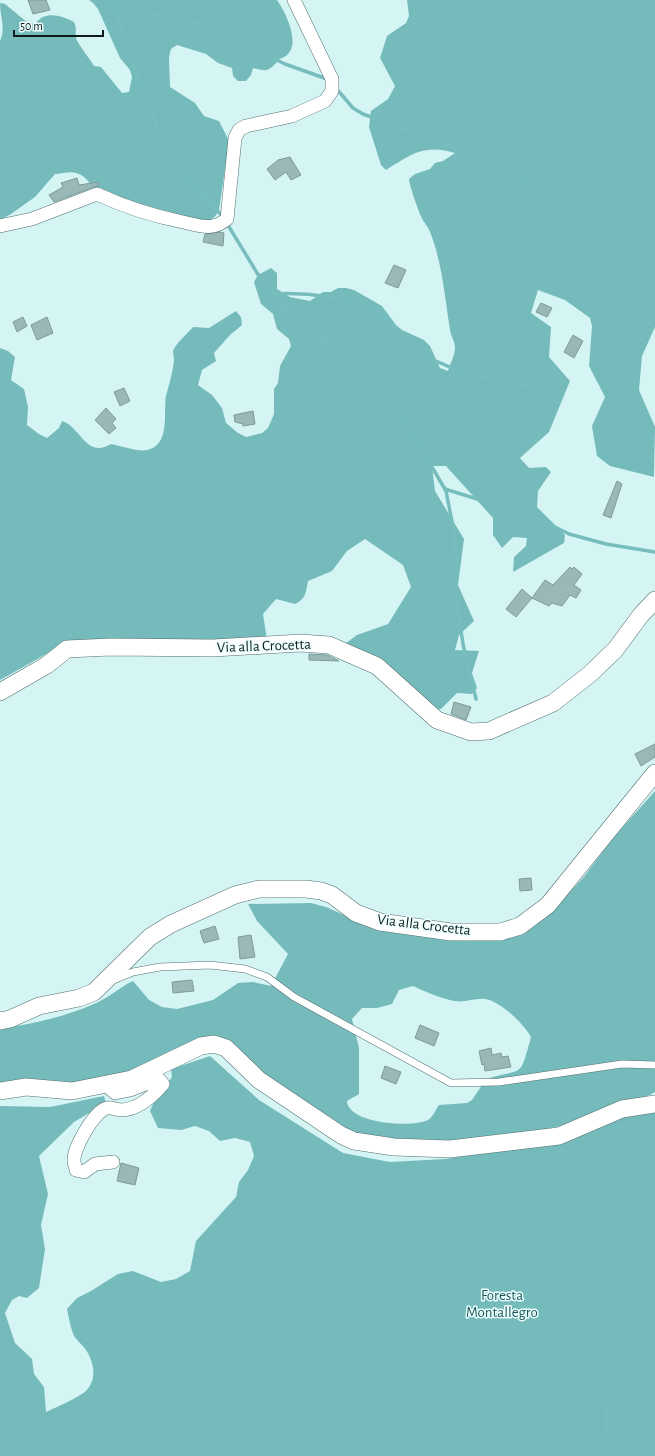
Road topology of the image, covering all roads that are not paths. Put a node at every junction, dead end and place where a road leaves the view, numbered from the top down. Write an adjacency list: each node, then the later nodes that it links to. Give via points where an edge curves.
1 (294, 0): 2 (street, via 332,79 332,91 325,100 298,114 246,126 239,130 235,138 227,219 222,223 202,226 160,217 124,206 97,194 32,219)
2 (0, 226)
3 (655, 600): 4 (street, Via alla Crocetta, via 615,650 590,674 553,702 489,731 470,732 437,720 377,666 329,645 300,643 214,648 67,649)
4 (0, 692)
5 (655, 773): 6 (street, Via alla Crocetta, via 548,905 520,926 500,932 451,932 380,922 356,912 321,891 259,888 235,895 171,924 150,937)
6 (103, 984): 7 (street, Via alla Crocetta, via 94,992 79,998 39,1006 10,1019); 8 (lane, via 133,972 160,968 210,965 245,969 267,977 294,997 451,1083 499,1082 622,1064)
7 (0, 1020)
8 (655, 1065)
9 (106, 1085): 10 (street, via 72,1091 26,1087); 11 (street, via 132,1079 201,1046 214,1044 226,1048 259,1080 354,1141 401,1147 450,1149 559,1136 622,1109); 12 (street, via 115,1093 159,1079 163,1084 156,1093 137,1106 123,1110 107,1108 97,1113 86,1127 73,1160 76,1170 84,1172 95,1164)
10 (0, 1091)
11 (655, 1104)
12 (113, 1162)

